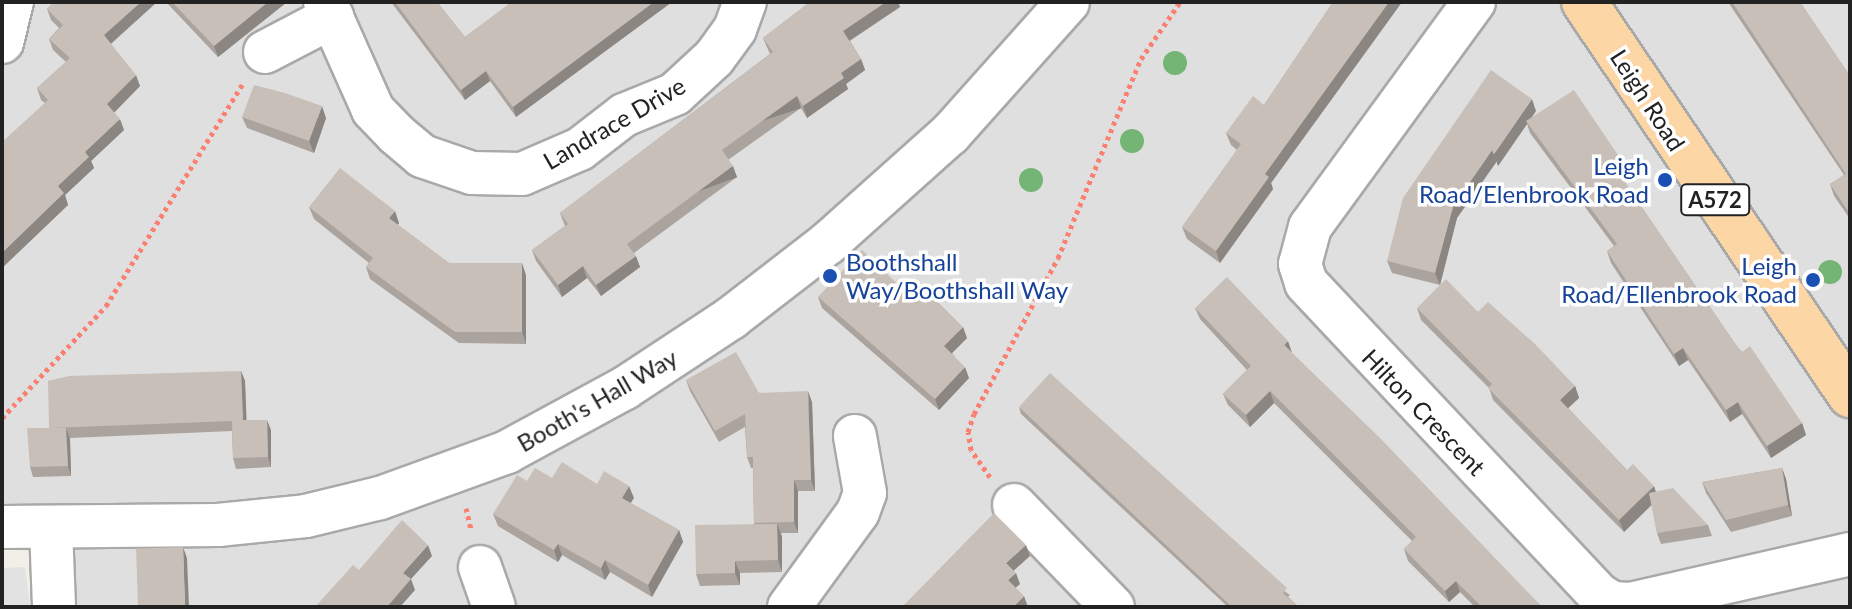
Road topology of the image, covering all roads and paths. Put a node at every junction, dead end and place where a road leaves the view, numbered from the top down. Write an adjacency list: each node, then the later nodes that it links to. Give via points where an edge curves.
1 (12, 2): 8 (street)
2 (745, 2): 7 (street, Landrace Drive, via 735,29 714,58 675,94 624,115 580,149 522,174 472,173 422,156 373,110)
3 (1068, 2): 13 (street, Booth's Hall Way, via 950,134 780,281 625,388 507,452)
4 (1180, 2): 14 (path, via 1141,59 1058,258 968,432 981,468)
5 (1474, 2): 17 (street, Hilton Crescent, via 1310,227 1300,264 1306,283 1588,584 1613,603 1630,604)
6 (1584, 2): 10 (main road, Leigh Road / A572)
7 (329, 9): 9 (street)
8 (2, 42)
9 (265, 52): 11 (path, via 213,127 106,306)
10 (1850, 395)
11 (2, 418)
12 (855, 436): 21 (street, via 880,493 858,512)
13 (458, 472): 16 (street, Booth's Hall Way, via 306,516 218,525); 18 (path)
14 (1014, 505): 22 (street)
15 (2, 527): 16 (street, Booth's Hall Way)
16 (51, 528): 19 (street)
17 (1850, 554)
18 (480, 567): 20 (street)
19 (54, 607)
20 (494, 607)
21 (789, 607)
22 (1113, 607)

